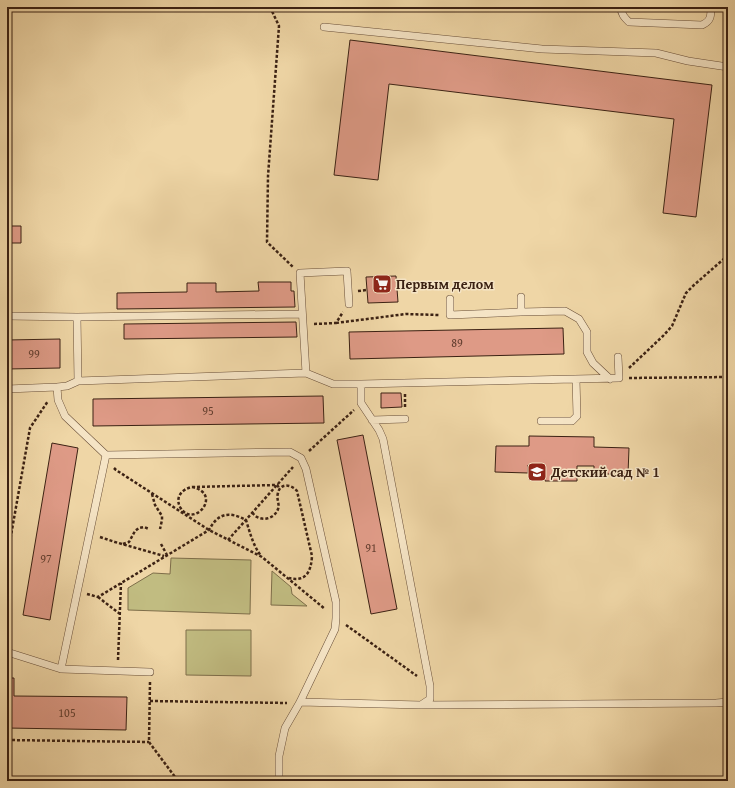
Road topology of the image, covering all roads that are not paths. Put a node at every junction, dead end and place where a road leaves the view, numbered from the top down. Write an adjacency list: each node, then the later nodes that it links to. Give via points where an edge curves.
1 (621, 7): 2 (lane, via 623,17 629,22 702,25 711,17)
2 (711, 7)
3 (324, 27): 4 (lane, via 542,49 656,53)
4 (728, 67)
5 (521, 297): 8 (lane)
6 (450, 299): 8 (lane, via 450,315)
7 (349, 304): 9 (lane, via 347,270 300,273)
8 (521, 312): 15 (lane, via 566,311 579,319 587,332 587,352)
9 (302, 314): 11 (lane); 13 (lane)
10 (7, 316): 11 (lane)
11 (77, 317): 16 (lane)
12 (618, 357): 15 (lane, via 619,378)
13 (306, 373): 16 (lane); 17 (lane, via 333,384)
14 (576, 379): 15 (lane); 17 (lane); 22 (lane, via 577,416 572,421)
15 (610, 379)
16 (78, 381): 18 (lane)
17 (361, 384): 21 (lane, via 361,403)
18 (56, 387): 19 (lane); 23 (lane, via 65,416)
19 (7, 389)
20 (405, 419): 21 (lane)
21 (372, 420): 29 (lane, via 383,439 430,686 430,699)
22 (541, 421)
23 (106, 455): 25 (lane); 27 (lane, via 290,452 301,458 306,468 336,602 336,618 335,629)
24 (7, 652): 25 (lane)
25 (61, 669): 26 (lane)
26 (150, 672)
27 (300, 702): 29 (lane); 30 (lane, via 285,728 279,756)
28 (728, 702): 29 (lane)
29 (421, 705)
30 (279, 781)

